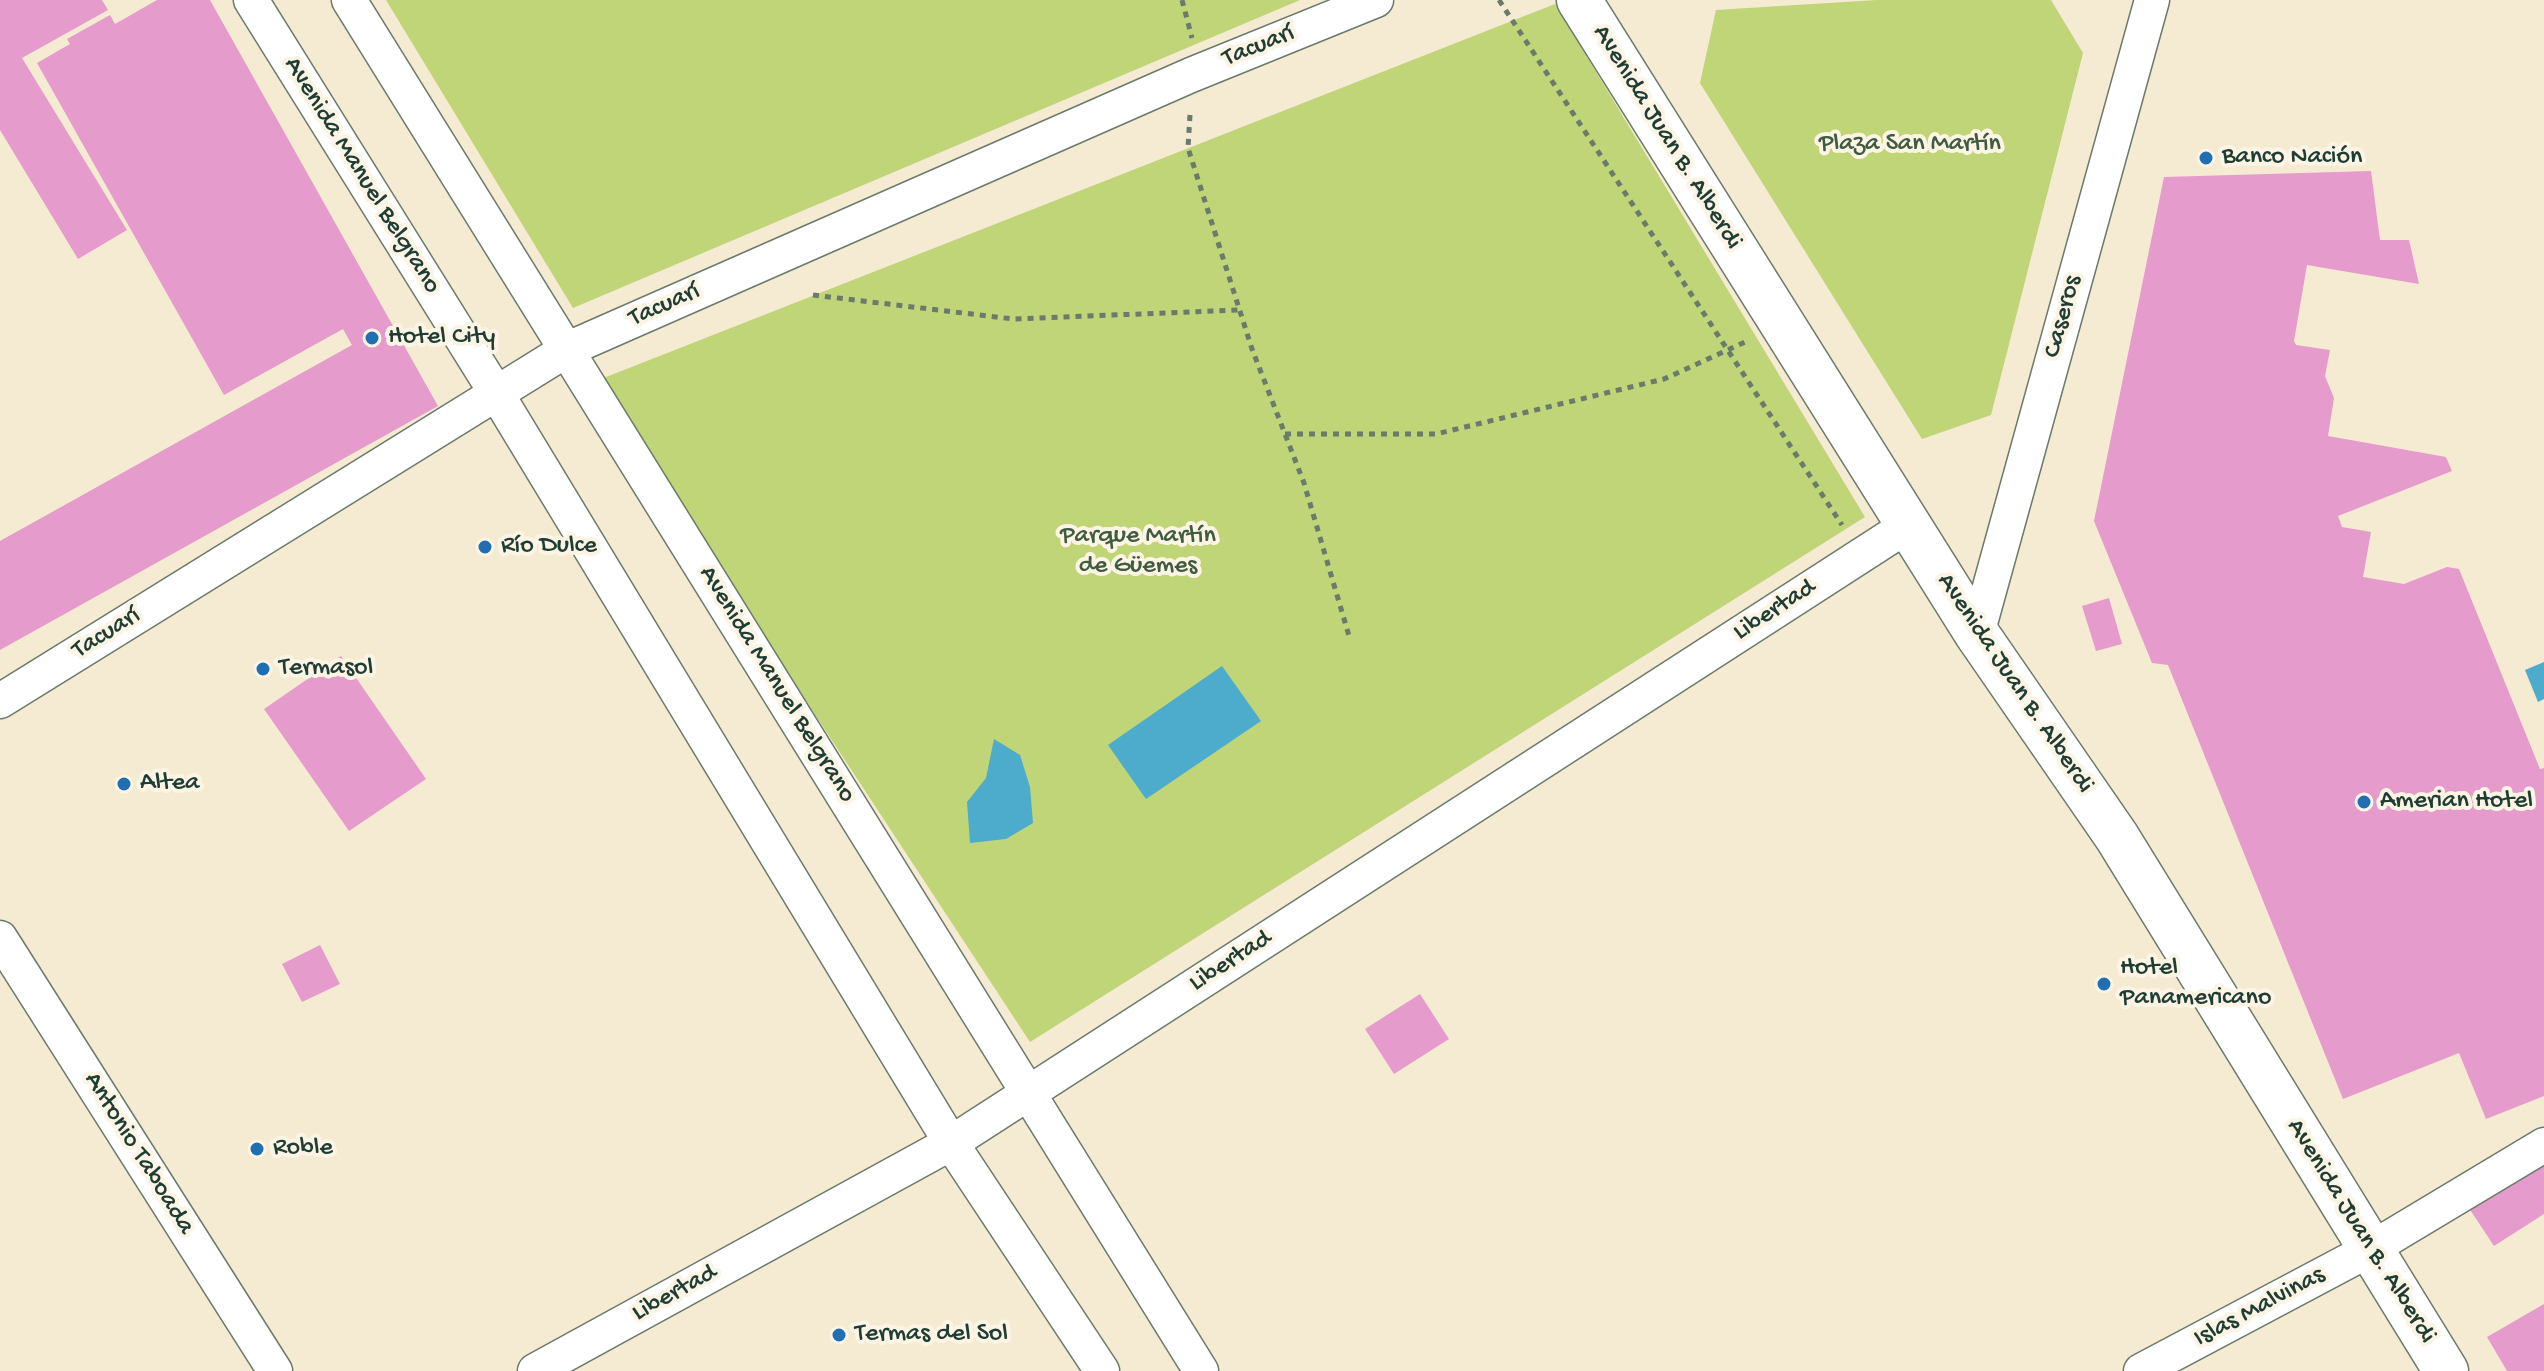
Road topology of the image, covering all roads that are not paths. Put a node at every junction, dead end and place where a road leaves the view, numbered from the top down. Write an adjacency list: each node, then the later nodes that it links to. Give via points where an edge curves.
1 (251, 0): 7 (street, Avenida Manuel Belgrano)
2 (349, 0): 6 (street, Avenida Manuel Belgrano)
3 (1376, 0): 6 (street, Tacuarí, via 1191,75)
4 (1579, 0): 8 (highway, Avenida Juan B. Alberdi)
5 (2152, 0): 9 (street, Caseros)
6 (568, 349): 7 (street, Tacuarí); 12 (street, Avenida Manuel Belgrano)
7 (495, 391): 10 (street, Tacuarí); 13 (street, Avenida Manuel Belgrano)
8 (1910, 524): 9 (highway, Avenida Juan B. Alberdi); 12 (street, Libertad)
9 (1977, 634): 15 (highway, Avenida Juan B. Alberdi, via 2117,837)
10 (0, 701)
11 (0, 938): 16 (street, Antonio Taboada)
12 (1027, 1094): 13 (street, Libertad); 19 (street, Avenida Manuel Belgrano)
13 (951, 1143): 17 (street, Libertad); 18 (street, Avenida Manuel Belgrano)
14 (2544, 1145): 15 (street, Islas Malvinas)
15 (2369, 1250): 20 (street, Islas Malvinas); 21 (highway, Avenida Juan B. Alberdi)
16 (275, 1371)
17 (535, 1371)
18 (1102, 1371)
19 (1201, 1371)
20 (2141, 1371)
21 (2446, 1371)

